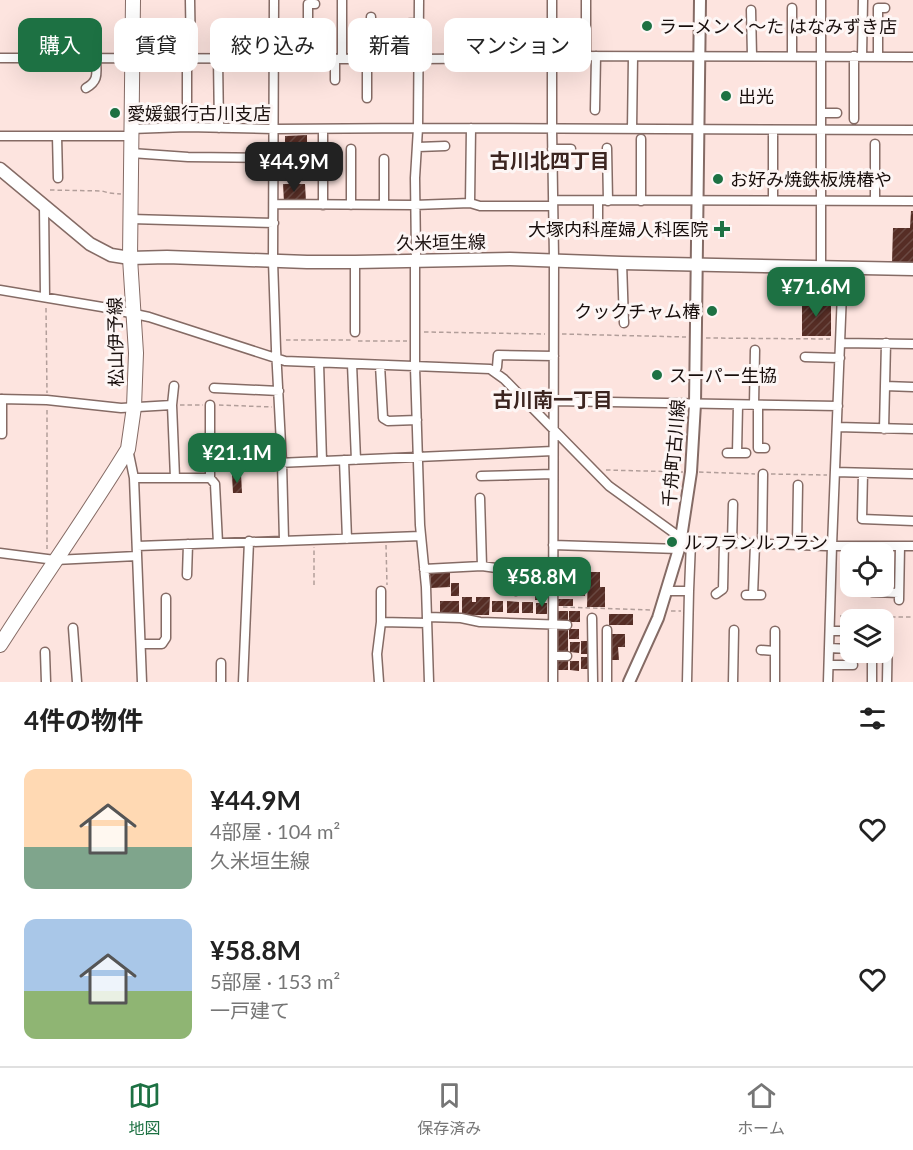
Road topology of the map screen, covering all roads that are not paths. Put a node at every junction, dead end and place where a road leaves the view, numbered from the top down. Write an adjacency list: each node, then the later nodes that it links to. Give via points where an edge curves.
1 (133, 0): 15 (main road, 松山伊予線)
2 (190, 0): 16 (street)
3 (274, 0): 17 (street)
4 (342, 0): 33 (street)
5 (418, 0): 19 (street)
6 (552, 0): 20 (street)
7 (586, 0): 21 (street)
8 (700, 0): 23 (street, 千舟町古川線)
9 (821, 0): 26 (street)
10 (863, 0): 27 (street)
11 (315, 4): 18 (street, via 308,4)
12 (792, 8): 25 (street)
13 (885, 8): 28 (street, via 878,8)
14 (752, 10): 24 (street)
15 (133, 18)
16 (190, 18)
17 (274, 18)
18 (308, 18)
19 (418, 18)
20 (552, 18)
21 (588, 18)
22 (591, 56): 29 (street); 46 (street)
23 (699, 56): 24 (street); 29 (street); 58 (street, 千舟町古川線)
24 (752, 56): 25 (street)
25 (792, 56): 26 (street)
26 (821, 56): 27 (street); 47 (street)
27 (858, 56): 28 (street); 49 (street)
28 (878, 56): 30 (street)
29 (633, 57): 57 (street)
30 (913, 57)
31 (0, 58): 32 (street)
32 (18, 58)
33 (338, 59): 34 (street); 43 (street)
34 (348, 59)
35 (96, 72): 44 (street, via 93,84)
36 (133, 72): 62 (main road, 松山伊予線)
37 (189, 72): 50 (street)
38 (218, 72): 51 (street)
39 (274, 72): 54 (street)
40 (367, 72): 45 (street)
41 (418, 72): 52 (street)
42 (552, 72): 56 (street)
43 (335, 80)
44 (86, 88)
45 (367, 98)
46 (595, 110)
47 (821, 113): 48 (street); 60 (street)
48 (837, 113)
49 (854, 119)
50 (187, 127): 51 (street); 62 (street)
51 (219, 128): 54 (street)
52 (418, 128): 53 (street); 55 (street); 67 (street)
53 (471, 128): 56 (street); 85 (street)
54 (274, 129): 55 (street); 74 (street)
55 (323, 129): 89 (street)
56 (552, 129): 57 (street); 70 (street)
57 (632, 129): 58 (street)
58 (698, 129): 59 (street); 82 (street, 千舟町古川線)
59 (773, 130): 60 (street); 78 (street)
60 (821, 130): 61 (street); 79 (street)
61 (913, 130)
62 (131, 133): 64 (street); 73 (main road, 松山伊予線)
63 (0, 136): 64 (street)
64 (57, 136): 77 (street)
65 (643, 144): 81 (street)
66 (445, 146): 67 (street)
67 (418, 147): 92 (street)
68 (607, 148): 80 (street)
69 (351, 149): 90 (street)
70 (552, 149): 71 (street); 86 (street)
71 (571, 149)
72 (878, 149): 83 (street)
73 (131, 153): 74 (street); 93 (main road, 松山伊予線)
74 (274, 158): 87 (street)
75 (384, 159): 91 (street)
76 (0, 169): 88 (main road, 久米垣生線)
77 (58, 178)
78 (773, 200): 79 (street); 82 (street)
79 (821, 200): 83 (street); 103 (street)
80 (603, 201): 81 (street); 86 (street); 95 (street)
81 (641, 201): 82 (street)
82 (697, 201): 102 (street, 千舟町古川線)
83 (875, 201): 84 (street)
84 (913, 201)
85 (470, 203): 86 (street); 92 (street)
86 (553, 203): 98 (street)
87 (274, 204): 89 (street); 94 (street)
88 (44, 205): 96 (main road, 久米垣生線, via 90,244 111,255); 107 (street)
89 (323, 205): 90 (street)
90 (351, 205): 91 (street)
91 (384, 205): 92 (street)
92 (414, 205): 97 (street)
93 (131, 219): 94 (street); 96 (main road, 松山伊予線)
94 (274, 223): 99 (street)
95 (598, 226)
96 (130, 258): 99 (main road, 久米垣生線); 108 (main road, 松山伊予線)
97 (416, 260): 98 (main road, 久米垣生線); 100 (main road, 久米垣生線); 122 (street)
98 (554, 260): 101 (main road, 久米垣生線); 115 (street)
99 (273, 261): 100 (main road, 久米垣生線); 118 (street)
100 (355, 262): 110 (street)
101 (622, 262): 102 (main road, 久米垣生線); 109 (street)
102 (696, 264): 103 (main road, 久米垣生線); 131 (street, 千舟町古川線)
103 (820, 267): 104 (main road, 久米垣生線)
104 (843, 267): 105 (main road, 久米垣生線); 111 (street)
105 (913, 269)
106 (0, 290): 107 (street)
107 (46, 297): 108 (street)
108 (134, 314): 118 (street); 137 (main road, 松山伊予線)
109 (624, 323)
110 (356, 332)
111 (840, 341): 112 (street); 117 (street)
112 (886, 343): 113 (street); 125 (street)
113 (913, 344)
114 (755, 350): 135 (street)
115 (554, 356): 123 (street, via 498,356); 130 (street)
116 (805, 357): 117 (street)
117 (840, 358): 136 (street)
118 (277, 359): 119 (street); 128 (street)
119 (319, 363): 120 (street); 151 (street)
120 (351, 364): 121 (street); 150 (street)
121 (380, 365): 122 (street); 138 (street, via 383,418)
122 (415, 366): 123 (street); 138 (street)
123 (495, 372): 140 (street)
124 (174, 386): 132 (street)
125 (885, 386): 126 (street); 141 (street)
126 (913, 387)
127 (214, 388): 128 (street)
128 (279, 391): 152 (street)
129 (1, 399): 137 (street); 143 (street)
130 (554, 401): 131 (street); 140 (street)
131 (695, 404): 134 (street); 172 (street, 千舟町古川線)
132 (173, 405): 137 (street); 161 (street)
133 (210, 405): 153 (street)
134 (738, 405): 135 (street); 147 (street)
135 (756, 405): 136 (street); 144 (street, via 758,448)
136 (838, 406): 139 (street)
137 (134, 407): 145 (main road, 松山伊予線)
138 (417, 420): 148 (street)
139 (837, 427): 141 (street); 157 (street)
140 (553, 428): 146 (street); 172 (street, via 609,486)
141 (884, 429): 142 (street)
142 (913, 429)
143 (2, 434)
144 (765, 448)
145 (128, 449): 160 (street); 183 (main road, 松山伊予線, via 100,495)
146 (553, 452): 148 (street); 155 (street)
147 (737, 453)
148 (418, 457): 150 (street); 167 (street)
149 (344, 460): 150 (street); 151 (street); 168 (street)
150 (356, 460)
151 (322, 461): 152 (street)
152 (282, 463): 153 (street); 169 (street)
153 (210, 466): 162 (street)
154 (863, 473): 157 (street); 158 (street); 166 (street, via 862,519)
155 (553, 474): 159 (street); 176 (street)
156 (763, 474): 175 (street)
157 (835, 474): 178 (street)
158 (913, 474)
159 (481, 476)
160 (134, 478): 161 (street); 181 (street)
161 (175, 478): 162 (street)
162 (210, 478): 171 (street, via 215,484)
163 (798, 485): 177 (street)
164 (480, 498): 184 (street, via 485,516)
165 (733, 504): 173 (street)
166 (913, 521)
167 (421, 536): 168 (street); 185 (street)
168 (347, 539): 169 (street)
169 (284, 540): 170 (street)
170 (249, 541): 171 (street); 226 (street)
171 (218, 543): 174 (street)
172 (683, 543): 173 (street); 176 (street); 191 (street, 千舟町古川線); 192 (street)
173 (728, 543): 175 (street); 193 (street, via 723,589)
174 (188, 544): 181 (street); 188 (street)
175 (758, 544): 177 (street); 194 (street)
176 (553, 545): 187 (street)
177 (797, 545): 178 (street)
178 (832, 546): 179 (street); 205 (street)
179 (900, 546): 180 (street); 195 (street, via 899,596)
180 (913, 546)
181 (137, 551): 183 (street); 208 (street)
182 (0, 553): 183 (street)
183 (51, 559): 209 (main road, 松山伊予線)
184 (482, 566): 185 (street); 186 (street)
185 (424, 569): 198 (street)
186 (517, 571): 187 (street); 190 (street)
187 (553, 571): 200 (street)
188 (187, 575)
189 (381, 591): 199 (street)
190 (516, 591)
191 (666, 591): 192 (street); 232 (street, 千舟町古川線)
192 (689, 591): 233 (street)
193 (716, 594)
194 (753, 595)
195 (894, 595)
196 (166, 598): 208 (street, via 166,638 162,644)
197 (592, 618): 230 (street)
198 (427, 620): 199 (street); 200 (street, via 461,618); 228 (street)
199 (381, 622): 227 (street)
200 (553, 624): 201 (street); 215 (street)
201 (567, 625)
202 (73, 628): 223 (street)
203 (607, 630): 231 (street)
204 (734, 630): 234 (street)
205 (830, 630): 206 (street); 210 (street)
206 (840, 630)
207 (775, 631): 213 (street)
208 (141, 644): 224 (street)
209 (0, 645)
210 (830, 648): 211 (street); 220 (street)
211 (840, 648)
212 (760, 650): 213 (street)
213 (775, 651): 235 (street)
214 (45, 652): 222 (street)
215 (553, 656): 216 (street); 229 (street)
216 (567, 656)
217 (221, 663): 225 (street)
218 (872, 663): 237 (street)
219 (887, 663): 238 (street)
220 (829, 664): 221 (street); 236 (street)
221 (853, 665)
222 (46, 682)
223 (76, 682)
224 (142, 682)
225 (221, 682)
226 (243, 682)
227 (379, 682)
228 (429, 682)
229 (553, 682)
230 (593, 682)
231 (607, 682)
232 (629, 682)
233 (687, 682)
234 (734, 682)
235 (775, 682)
236 (828, 682)
237 (872, 682)
238 (886, 682)

